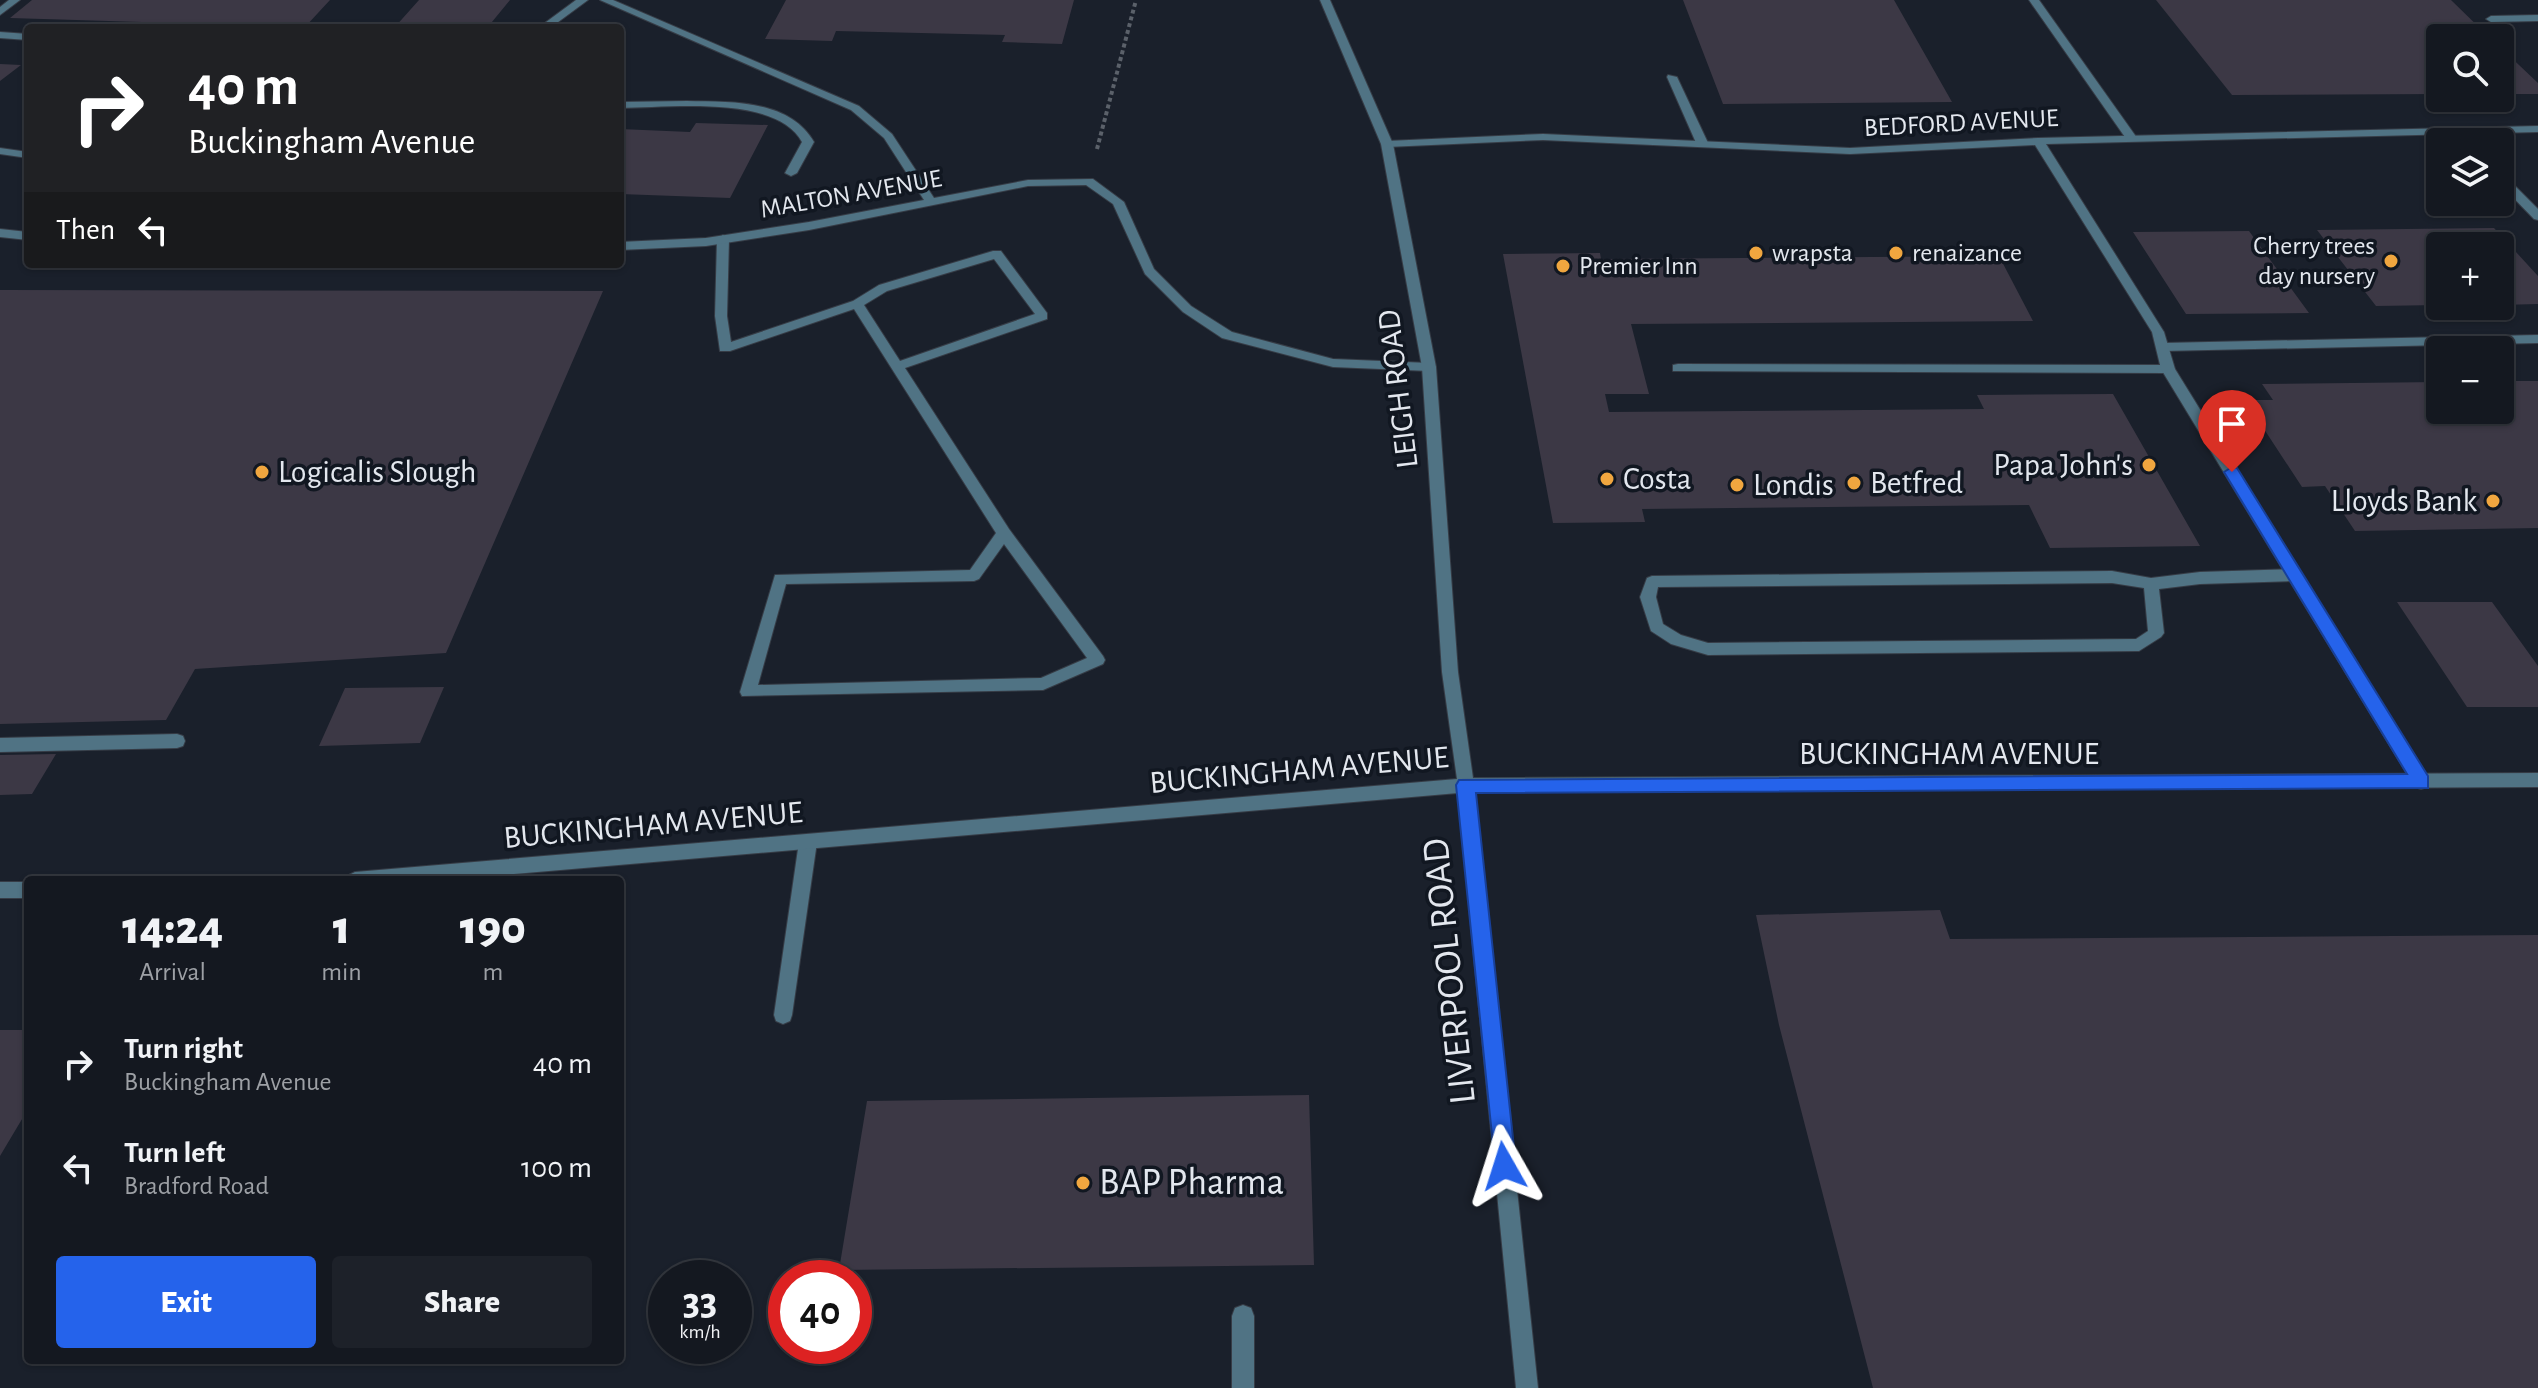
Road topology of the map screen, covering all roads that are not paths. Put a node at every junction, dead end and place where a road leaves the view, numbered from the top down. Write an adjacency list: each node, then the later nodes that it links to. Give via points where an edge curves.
1 (15, 0): 6 (street)
2 (583, 0): 9 (street)
3 (605, 0): 25 (street, via 855,108 888,136)
4 (1325, 0): 19 (street, LEIGH ROAD)
5 (2034, 0): 17 (street)
6 (0, 12)
7 (2538, 18): 8 (street)
8 (2491, 19)
9 (549, 24)
10 (0, 35): 11 (street)
11 (24, 37)
12 (1672, 77): 20 (street)
13 (624, 105): 23 (street, via 760,109 784,117 808,142)
14 (2514, 129): 15 (street, BEDFORD AVENUE)
15 (2538, 129)
16 (2426, 130): 17 (street, BEDFORD AVENUE)
17 (2131, 138): 18 (street, BEDFORD AVENUE)
18 (2038, 141): 20 (street, BEDFORD AVENUE, via 1850,151); 33 (street)
19 (1387, 144): 20 (street, BEDFORD AVENUE, via 1543,137); 35 (street, LEIGH ROAD)
20 (1703, 145)
21 (0, 151): 22 (street)
22 (24, 154)
23 (791, 173)
24 (2514, 191): 26 (street)
25 (931, 202): 29 (street, MALTON AVENUE); 35 (street, MALTON AVENUE, via 1028,183 1089,181 1118,202 1149,271 1187,309 1227,335 1333,363)
26 (2538, 216)
27 (0, 233): 28 (street)
28 (24, 236)
29 (723, 239): 30 (street, MALTON AVENUE); 31 (street, via 725,348)
30 (624, 246)
31 (857, 304): 34 (street); 34 (street, via 883,288 997,254 1043,316)
32 (2538, 339): 33 (street)
33 (2163, 347): 37 (street)
34 (898, 366): 38 (street)
35 (1429, 367): 45 (street, LEIGH ROAD, via 1450,672)
36 (1678, 368): 37 (street)
37 (2168, 369): 39 (street)
38 (1004, 533): 38 (street, via 974,575 780,579 748,692 1043,684 1097,660)
39 (2295, 575): 40 (street); 44 (street)
40 (2151, 584): 40 (street, via 2156,633 2139,645 1708,649 1676,640 1656,627 1648,597 1652,582 2112,577)
41 (177, 741): 42 (street)
42 (0, 745)
43 (2538, 780): 44 (street, BUCKINGHAM AVENUE)
44 (2421, 782): 45 (street, BUCKINGHAM AVENUE)
45 (1466, 785): 46 (street, BUCKINGHAM AVENUE); 53 (street, LIVERPOOL ROAD)
46 (808, 842): 47 (street, BUCKINGHAM AVENUE); 50 (street)
47 (403, 876)
48 (0, 890): 49 (street)
49 (24, 890)
50 (783, 1015)
51 (1243, 1316): 52 (street)
52 (1243, 1388)
53 (1527, 1388)

